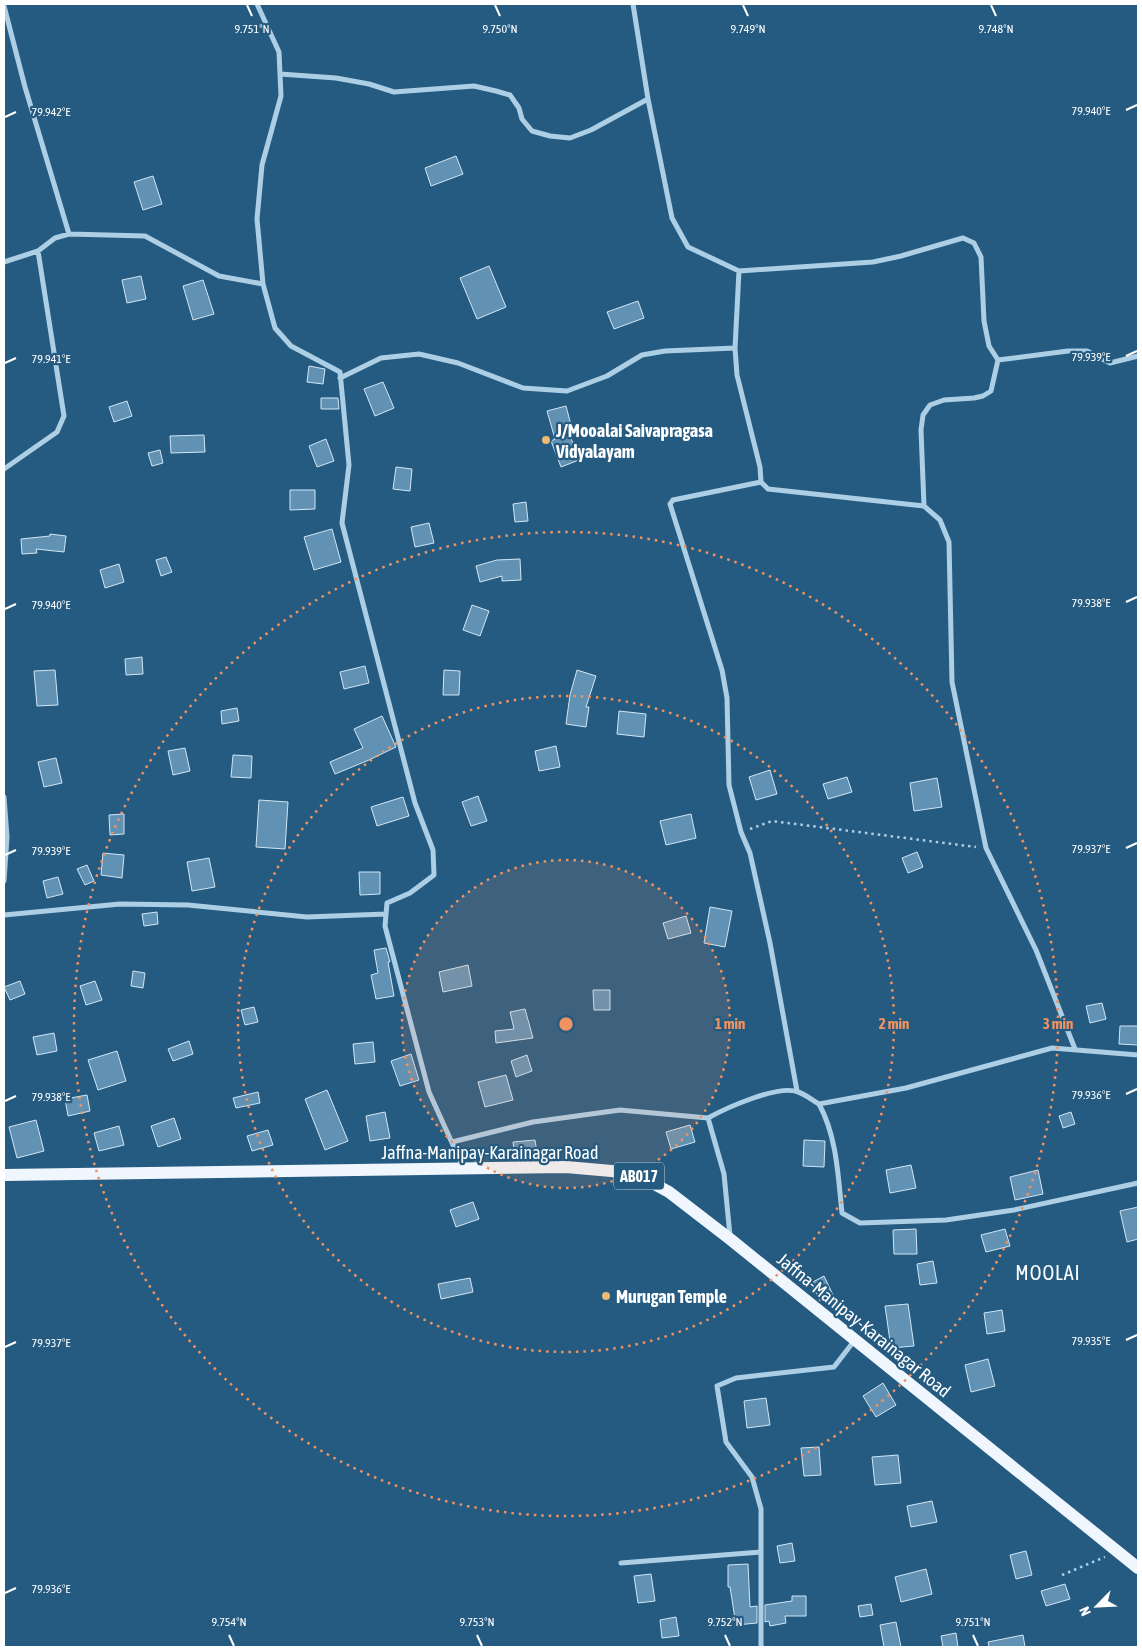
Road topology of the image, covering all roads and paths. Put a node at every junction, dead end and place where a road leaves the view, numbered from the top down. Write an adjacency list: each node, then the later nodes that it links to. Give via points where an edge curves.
1 (257, 4): 4 (street, via 279,52)
2 (633, 4): 5 (street)
3 (4, 6): 6 (street, via 24,87)
4 (280, 74): 5 (street, via 336,78 394,92 474,86 510,95 532,131 570,138); 10 (street, via 281,96 262,165 257,219)
5 (648, 98): 9 (street, via 672,218 688,247)
6 (69, 234): 7 (street, via 55,238); 10 (street, via 145,236 220,276)
7 (38, 252): 8 (street); 15 (street, via 64,416 56,432)
8 (4, 262)
9 (740, 271): 11 (street); 13 (street, via 873,262 963,238 974,243 981,257 984,321 989,346)
10 (263, 284): 14 (street, via 276,328 291,346 340,372)
11 (735, 348): 14 (street, via 665,351 642,356 607,376 567,391 523,388 458,363 419,354 380,358); 16 (street, via 737,375 760,466)
12 (1138, 356): 13 (street, via 1110,363 1087,351 1068,351)
13 (998, 360): 17 (street, via 991,391 974,398 944,400 930,405 923,415)
14 (340, 378): 22 (street, via 349,466 342,523 415,803 433,850 434,874 410,893 387,903)
15 (4, 470)
16 (761, 482): 17 (street, via 768,489); 19 (street, via 673,500 670,504 722,670 727,698 729,785)
17 (924, 506): 20 (street, via 940,520 949,542 952,682)
18 (4, 797): 21 (street, via 7,837)
19 (741, 832): 20 (path, via 772,821); 26 (street, via 750,854 770,943)
20 (986, 848): 24 (street, via 1036,950)
21 (4, 881)
22 (386, 914): 23 (street, via 307,917 188,905 120,904); 29 (street, via 385,926 429,1092)
23 (4, 915)
24 (1075, 1049): 25 (street); 27 (street, via 1052,1048 906,1088)
25 (1138, 1055)
26 (797, 1091): 27 (street); 28 (street, via 778,1091 730,1106)
27 (819, 1104): 32 (street, via 834,1144 842,1213 860,1223 946,1220 1014,1210)
28 (708, 1118): 29 (street, via 620,1110 533,1122); 33 (street, via 724,1174)
29 (452, 1142): 30 (street)
30 (463, 1168): 31 (main road, Jaffna-Manipay-Karainagar Road / AB017); 33 (main road, Jaffna-Manipay-Karainagar Road / AB017, via 566,1167 634,1173 668,1192)
31 (4, 1175)
32 (1138, 1183)
33 (730, 1239): 34 (main road, Jaffna-Manipay-Karainagar Road / AB017)
34 (855, 1340): 35 (main road, Jaffna-Manipay-Karainagar Road / AB017); 36 (street, via 834,1367 736,1378 717,1386 726,1442 752,1477 761,1509)
35 (1118, 1551): 38 (main road, Jaffna-Manipay-Karainagar Road / AB017); 39 (path)
36 (761, 1552): 37 (street); 40 (street)
37 (621, 1563)
38 (1138, 1568)
39 (1062, 1574)
40 (761, 1647)

